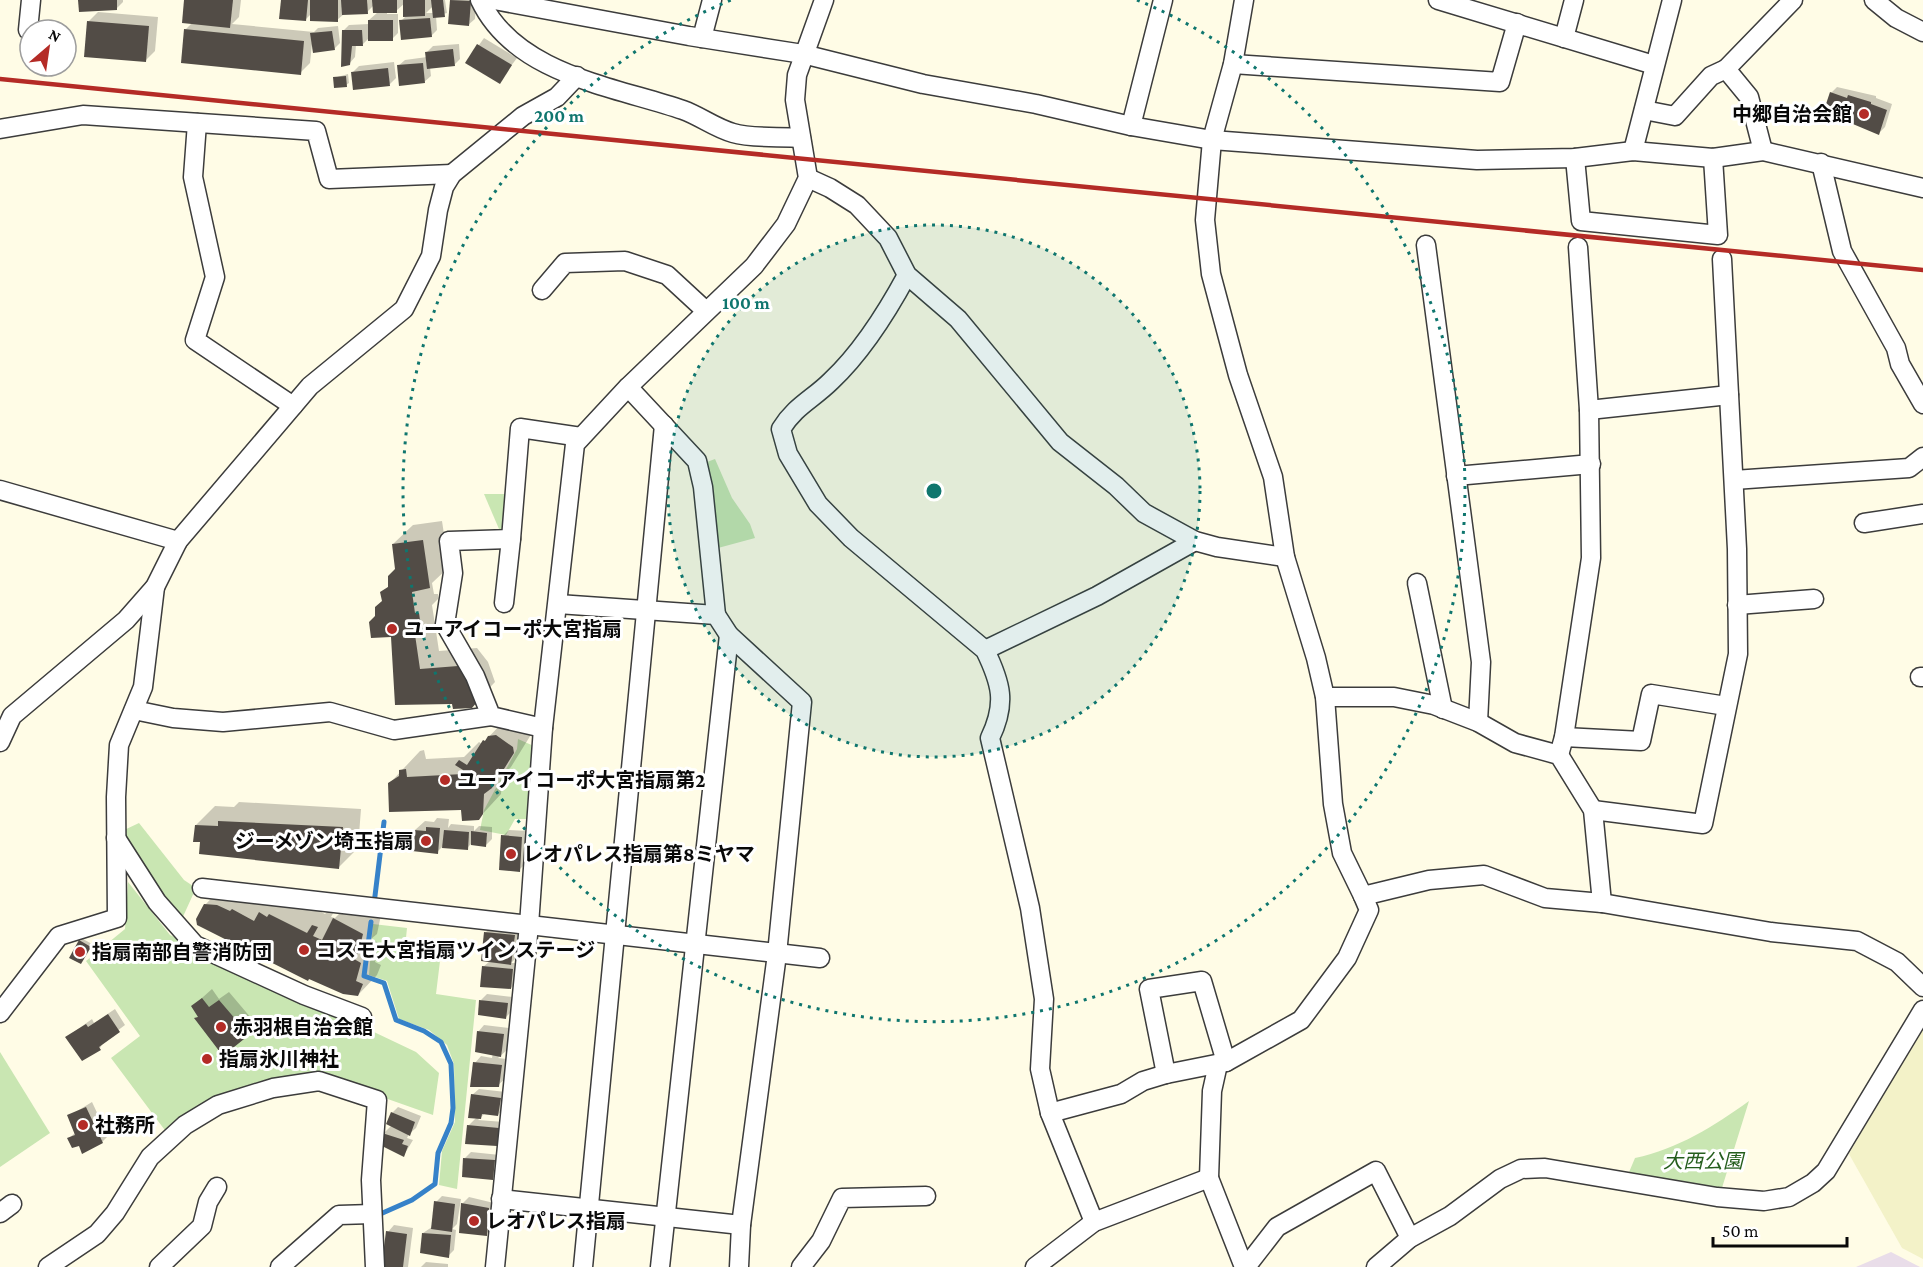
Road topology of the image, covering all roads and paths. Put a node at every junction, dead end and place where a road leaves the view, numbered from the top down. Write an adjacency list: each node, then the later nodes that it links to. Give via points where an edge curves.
1 (31, 0): 14 (street)
2 (480, 0): 23 (street, via 489,19 504,36 531,56)
3 (494, 0): 17 (street)
4 (712, 0): 17 (street)
5 (824, 0): 19 (street)
6 (1163, 0): 26 (street)
7 (1244, 0): 20 (street)
8 (1438, 0): 13 (street)
9 (1574, 0): 18 (street)
10 (1672, 0): 21 (street)
11 (1793, 0): 22 (street)
12 (1875, 0): 16 (street, via 1896,18)
13 (1466, 4): 15 (street)
14 (29, 18)
15 (1517, 24): 18 (street); 20 (street, via 1500,82)
16 (1923, 32)
17 (702, 38): 19 (street)
18 (1564, 38): 21 (street)
19 (803, 54): 26 (street, via 923,84); 28 (street, via 795,100)
20 (1233, 64): 29 (street)
21 (1654, 65): 24 (street)
22 (1726, 69): 24 (street, via 1711,76 1676,116); 31 (street, via 1749,97)
23 (577, 76): 28 (street, via 686,111 733,133); 35 (street, via 557,97 523,116)
24 (1644, 110): 30 (street)
25 (197, 123): 27 (street, via 83,115); 35 (street, via 316,131 329,179); 47 (street, via 193,177 215,277 195,340)
26 (1131, 126): 29 (street)
27 (0, 129)
28 (801, 138): 36 (street)
29 (1212, 140): 32 (street, via 1477,160); 61 (street, via 1205,220 1211,274 1238,375 1273,477)
30 (1633, 151): 32 (street); 33 (street)
31 (1763, 151): 33 (street); 34 (street)
32 (1575, 158): 33 (street, via 1581,221 1718,235)
33 (1713, 158)
34 (1821, 162): 37 (street, via 1887,182); 46 (street, via 1842,251)
35 (452, 174): 47 (street, via 438,210 431,256 404,309 310,386)
36 (808, 178): 41 (street, via 857,205 888,238); 43 (street, via 770,247)
37 (1923, 188)
38 (1425, 245): 53 (street)
39 (1578, 247): 48 (street)
40 (1722, 259): 45 (street)
41 (907, 275): 60 (street, via 958,319 1059,442 1144,513); 71 (street, via 854,356 831,382 791,413 781,429 788,454 818,504 851,538)
42 (542, 290): 43 (street, via 564,263 625,261 667,275)
43 (706, 311): 44 (street)
44 (628, 387): 49 (street); 50 (street)
45 (1729, 395): 48 (street); 54 (street)
46 (1923, 404)
47 (293, 406): 59 (street)
48 (1589, 410): 52 (street)
49 (664, 425): 68 (street); 69 (street, via 697,460)
50 (581, 437): 58 (street, via 520,429); 66 (street, via 575,444)
51 (1923, 457): 54 (street, via 1909,468)
52 (1591, 464): 53 (street); 79 (street, via 1591,558)
53 (1456, 476): 77 (street, via 1481,662)
54 (1734, 480): 67 (street)
55 (0, 490): 59 (street)
56 (1923, 514): 57 (street)
57 (1864, 524)
58 (511, 539): 65 (street); 76 (street, via 449,541 453,573 445,624 476,676)
59 (178, 541): 63 (street)
60 (1196, 541): 61 (street); 71 (street, via 1097,596)
61 (1285, 557): 72 (street)
62 (1417, 583): 74 (street)
63 (155, 587): 75 (street, via 143,687); 80 (street, via 126,620 12,716)
64 (1814, 599): 67 (street)
65 (504, 603)
66 (558, 603): 68 (street); 78 (street)
67 (1737, 605): 73 (street, via 1738,654)
68 (644, 611): 69 (street); 88 (street)
69 (716, 615): 70 (street)
70 (729, 634): 89 (street); 90 (street, via 802,702)
71 (985, 650): 98 (street, via 997,675 1001,700 999,720 990,738 1030,908 1044,999 1040,1069)
72 (1325, 697): 74 (street, via 1394,697); 85 (street, via 1333,804 1342,853)
73 (1726, 706): 79 (street, via 1651,694 1641,741); 82 (street, via 1704,824)
74 (1443, 709): 77 (street)
75 (134, 710): 76 (street, via 223,722 330,712 394,730); 83 (street, via 119,745)
76 (491, 716): 78 (street)
77 (1478, 722): 81 (street, via 1515,743)
78 (543, 728): 87 (street)
79 (1564, 737): 81 (street)
80 (0, 742)
81 (1559, 755): 82 (street)
82 (1593, 810): 86 (street)
83 (116, 838): 94 (street, via 117,918 59,936); 95 (street, via 157,902 195,945)
84 (202, 888): 87 (street)
85 (1363, 896): 86 (street, via 1429,880 1484,875 1545,898); 96 (street, via 1369,910 1347,958 1301,1020)
86 (1602, 903): 92 (street, via 1771,932 1857,941 1897,962)
87 (529, 925): 88 (street); 102 (street)
88 (613, 935): 89 (street); 103 (street)
89 (694, 944): 90 (street); 105 (street)
90 (777, 954): 91 (street); 107 (street)
91 (820, 958)
92 (1923, 987)
93 (1923, 1010): 108 (street, via 1826,1170 1789,1197 1764,1201 1717,1197 1545,1168 1521,1169)
94 (0, 1013)
95 (362, 1017)
96 (1222, 1063): 97 (street); 97 (street, via 1202,981 1149,989); 99 (street, via 1212,1091)
97 (1166, 1074): 98 (street, via 1121,1094)
98 (1050, 1113): 106 (street)
99 (1209, 1178): 106 (street); 119 (street)
100 (217, 1187): 110 (street, via 208,1202 202,1226)
101 (926, 1196): 117 (street, via 842,1198 821,1241)
102 (501, 1199): 103 (street); 113 (street)
103 (588, 1207): 105 (street); 114 (street)
104 (372, 1214): 109 (street, via 377,1100 319,1081 273,1088 218,1105 185,1125 150,1157 97,1234); 111 (street, via 339,1215); 112 (street)
105 (665, 1215): 107 (street); 115 (street)
106 (1094, 1222): 118 (street)
107 (741, 1225): 116 (street)
108 (1410, 1238): 119 (street, via 1376,1170 1277,1227); 120 (street)
109 (48, 1267)
110 (159, 1267)
111 (280, 1267)
112 (375, 1267)
113 (495, 1267)
114 (583, 1267)
115 (660, 1267)
116 (739, 1267)
117 (801, 1267)
118 (1035, 1267)
119 (1245, 1267)
120 (1376, 1267)

